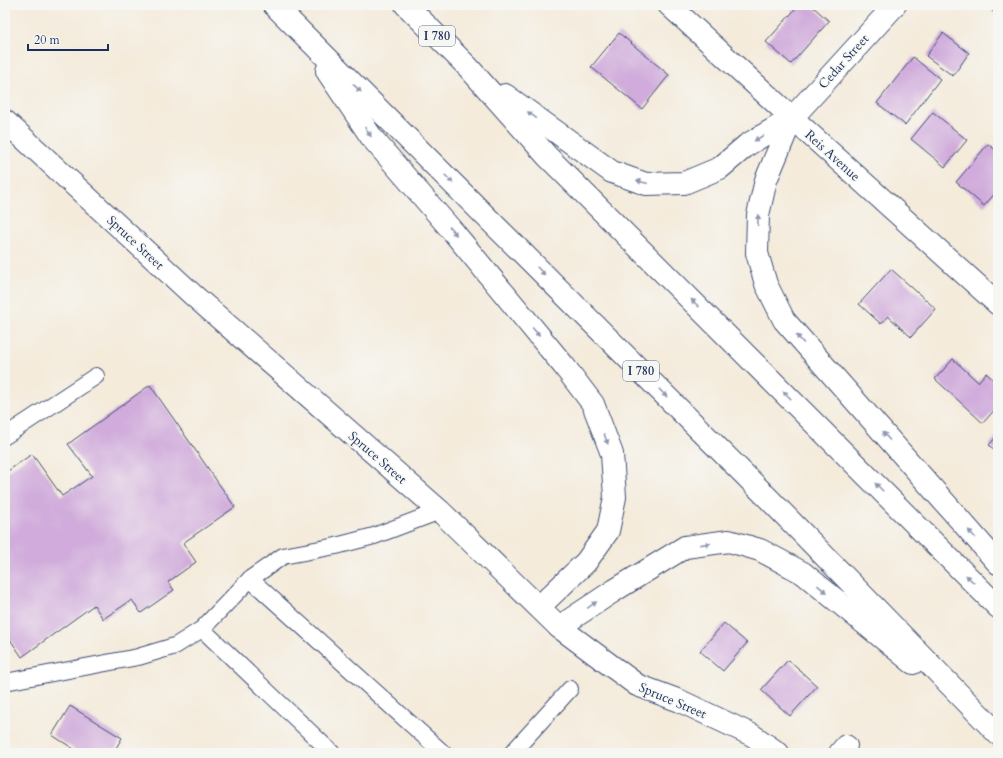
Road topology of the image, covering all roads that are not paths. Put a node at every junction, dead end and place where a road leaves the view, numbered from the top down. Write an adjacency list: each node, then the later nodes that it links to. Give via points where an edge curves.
1 (274, 5): 5 (main road, I 780)
2 (406, 5): 6 (main road, I 780)
3 (669, 5): 7 (main road, Reis Avenue)
4 (895, 5): 7 (main road, Cedar Street)
5 (299, 31): 15 (main road, one-way to 15, via 372,138 460,240 594,404 612,454 615,497 608,531 586,562); 21 (main road, I 780, one-way to 21, via 774,504)
6 (468, 67): 7 (main road, one-way to 6, via 747,145 720,168 684,183 646,184 612,172); 16 (main road, I 780, one-way to 6, via 547,156)
7 (792, 118): 9 (main road, Reis Avenue); 13 (main road, one-way to 7, via 784,320 766,284 757,253 758,215 766,180)
8 (5, 121): 12 (main road, Spruce Street, via 193,295)
9 (998, 304)
10 (96, 376): 11 (lane)
11 (5, 436)
12 (440, 511): 14 (lane, via 374,536 283,556); 15 (main road, Spruce Street)
13 (998, 563)
14 (250, 579): 18 (lane); 24 (lane)
15 (539, 607): 17 (main road, Spruce Street)
16 (998, 607)
17 (559, 627): 21 (main road, one-way to 21, via 685,547 729,541 760,550 803,573); 26 (main road, Spruce Street, via 637,685 680,701 752,735)
18 (202, 629): 19 (lane, via 175,646 138,657); 23 (lane)
19 (5, 682)
20 (570, 689): 25 (lane)
21 (979, 715): 22 (main road, I 780)
22 (998, 734)
23 (332, 753)
24 (443, 753)
25 (512, 753)
26 (778, 753)

